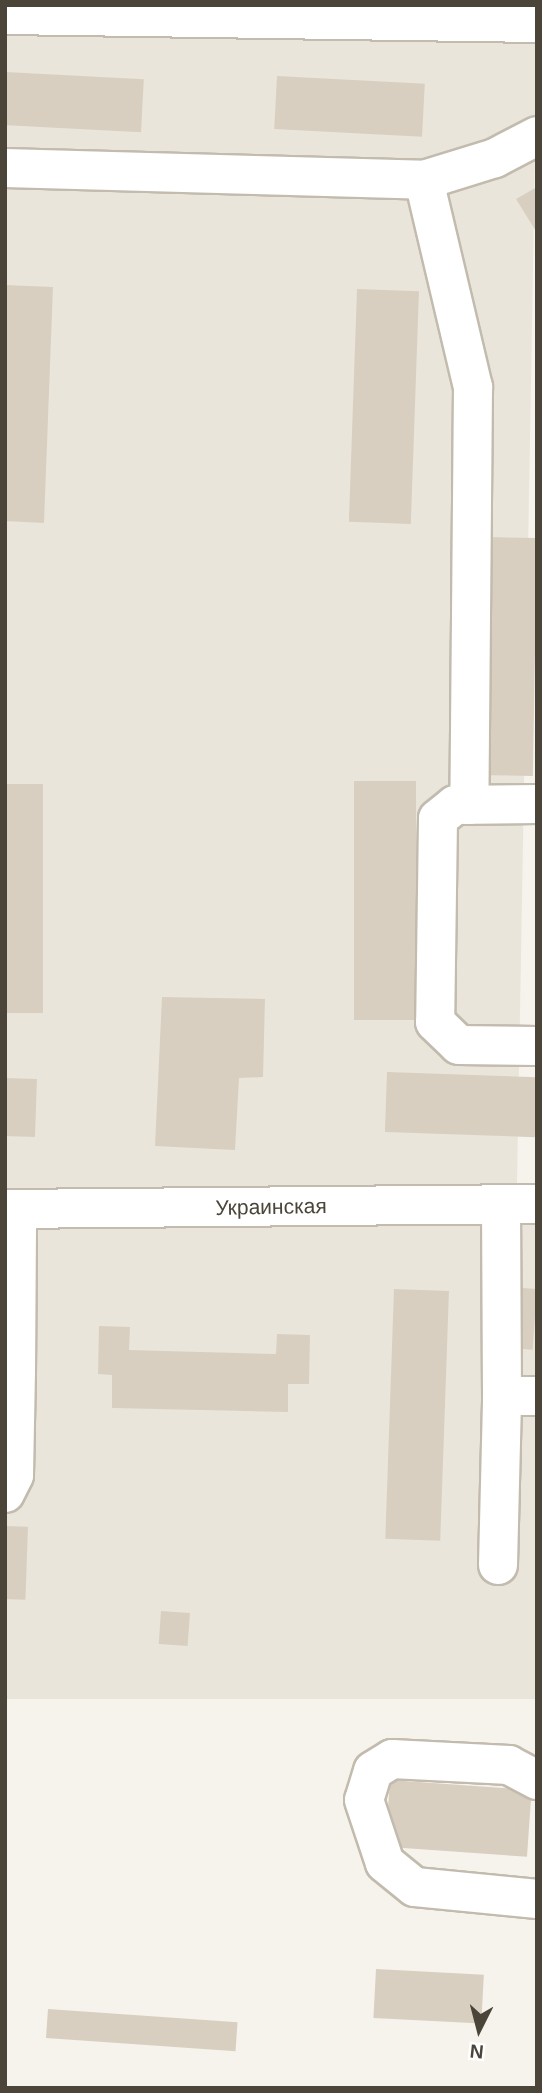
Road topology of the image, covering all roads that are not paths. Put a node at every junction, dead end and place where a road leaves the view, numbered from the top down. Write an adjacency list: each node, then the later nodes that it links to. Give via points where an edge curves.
1 (240, 12): 2 (street); 3 (street)
2 (5, 15)
3 (537, 23)
4 (537, 136): 6 (street, via 495,158)
5 (5, 168): 6 (street)
6 (424, 180): 7 (street, via 473,387)
7 (469, 804): 8 (street); 9 (street, via 444,811 435,829 435,1022 460,1045)
8 (537, 804)
9 (537, 1046)
10 (519, 1204): 11 (street, Украинская); 13 (street)
11 (11, 1209): 12 (street)
12 (11, 1372): 14 (street, via 14,1475)
13 (519, 1396): 15 (street)
14 (5, 1493)
15 (498, 1565)
16 (537, 1780): 17 (street, via 509,1765 392,1759 373,1771 364,1800 385,1863 415,1887)
17 (537, 1899)

